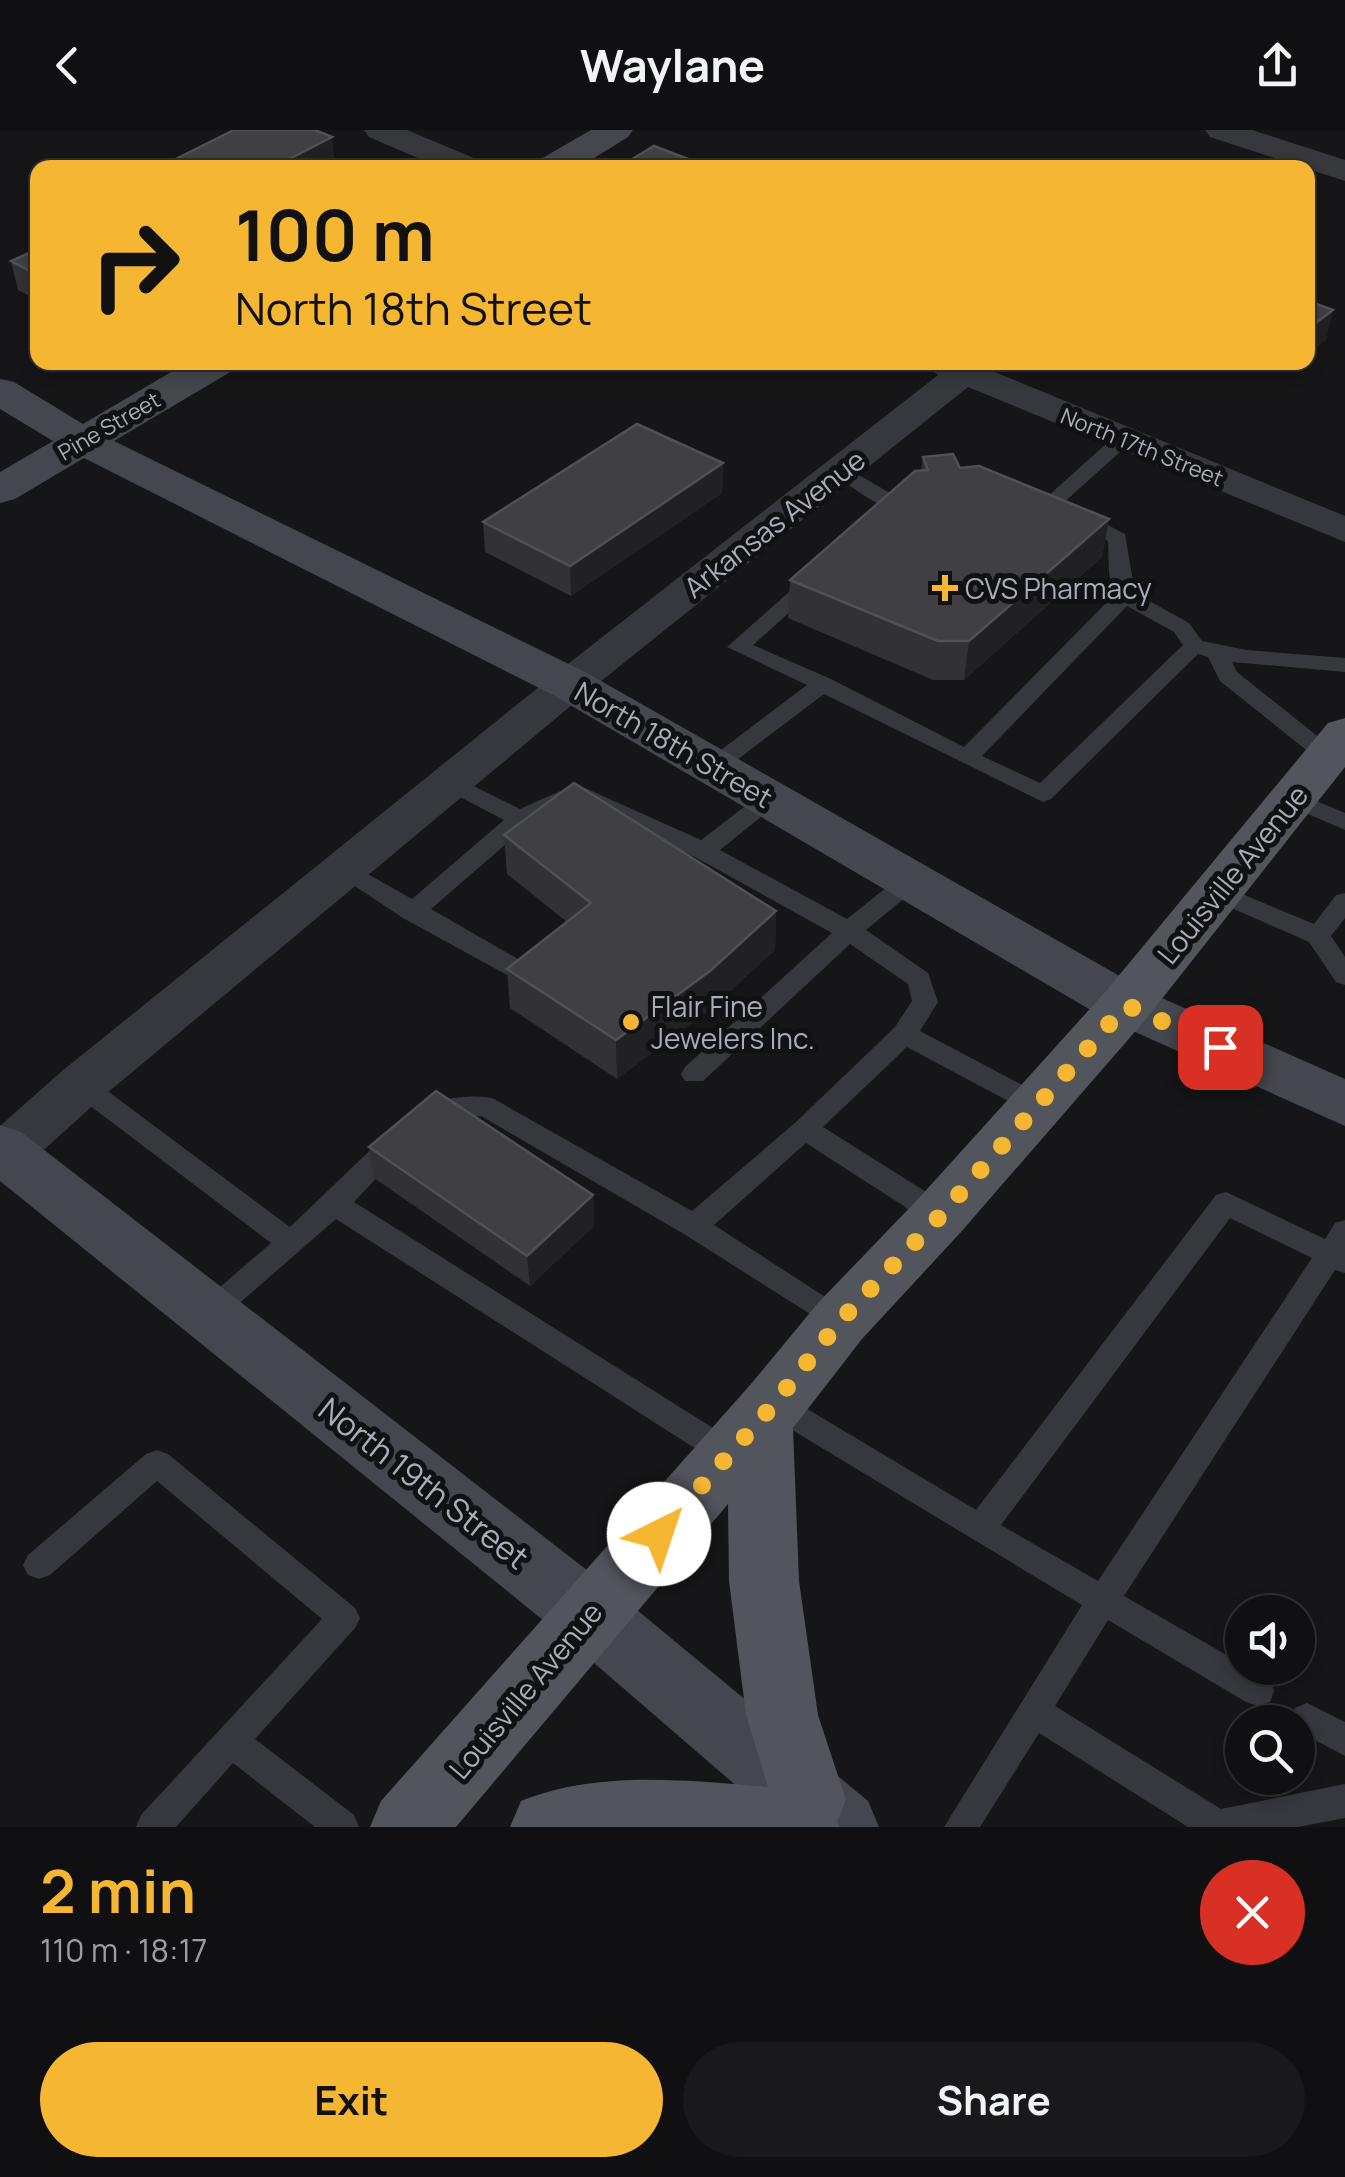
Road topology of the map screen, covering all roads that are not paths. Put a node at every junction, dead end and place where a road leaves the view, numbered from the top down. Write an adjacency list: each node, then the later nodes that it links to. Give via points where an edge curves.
1 (380, 130): 5 (street)
2 (616, 130): 6 (main road)
3 (1222, 130): 4 (street)
4 (1264, 136): 7 (street); 8 (street)
5 (451, 160)
6 (565, 160)
7 (1234, 160)
8 (1345, 171)
9 (204, 370): 14 (main road, Pine Street)
10 (955, 370): 15 (street, Arkansas Avenue)
11 (969, 370): 13 (street, North 17th Street)
12 (0, 391): 14 (main road, North 18th Street)
13 (1122, 439): 18 (street, North 17th Street); 20 (lane, via 1046,499 1118,538)
14 (82, 442): 16 (main road, Pine Street); 24 (main road, North 18th Street)
15 (840, 470): 17 (lane, via 891,513); 24 (street, Arkansas Avenue)
16 (0, 490)
17 (927, 496)
18 (1345, 530)
19 (825, 570): 25 (lane, via 738,648)
20 (1126, 596): 21 (lane, via 1182,628); 26 (lane)
21 (1194, 646): 22 (lane); 26 (lane, via 1043,794)
22 (1218, 656): 23 (lane); 28 (lane, via 1228,676)
23 (1345, 665)
24 (570, 684): 27 (main road, North 18th Street); 29 (street, Arkansas Avenue)
25 (823, 684): 26 (lane); 27 (lane)
26 (967, 758)
27 (713, 766): 30 (main road, North 18th Street)
28 (1328, 778): 35 (main road, Louisville Avenue)
29 (451, 783): 31 (lane); 33 (street, Arkansas Avenue)
30 (769, 799): 32 (lane); 34 (main road, North 18th Street)
31 (520, 819): 32 (lane, via 576,792); 37 (lane)
32 (703, 851): 38 (lane)
33 (344, 871): 37 (lane); 45 (street, Arkansas Avenue)
34 (910, 880): 38 (lane); 42 (main road, North 18th Street)
35 (1218, 892): 39 (lane); 42 (main road, Louisville Avenue)
36 (1345, 900): 39 (lane)
37 (412, 912): 40 (lane)
38 (849, 931): 43 (lane, via 919,979 925,1002); 44 (lane)
39 (1318, 936): 41 (lane)
40 (516, 969)
41 (1345, 976)
42 (1126, 1005): 46 (main road, Louisville Avenue); 47 (main road, North 18th Street)
43 (904, 1034): 46 (lane); 48 (lane)
44 (694, 1074)
45 (80, 1085): 49 (street, Arkansas Avenue); 53 (lane)
46 (1038, 1104): 51 (main road, Louisville Avenue)
47 (1345, 1104)
48 (805, 1129): 51 (lane); 52 (lane)
49 (2, 1152): 55 (main road, North 19th Street)
50 (335, 1204): 52 (lane, via 422,1113 485,1106); 53 (lane); 57 (lane)
51 (940, 1216): 56 (main road, Louisville Avenue)
52 (694, 1226): 56 (lane)
53 (290, 1243): 55 (lane)
54 (1340, 1249): 58 (lane, via 1226,1203); 60 (lane)
55 (209, 1313): 61 (main road, North 19th Street)
56 (840, 1321): 57 (main road, Louisville Avenue)
57 (754, 1426): 58 (lane); 61 (main road, Louisville Avenue); 68 (main road, via 782,1715)
58 (980, 1529): 60 (lane)
59 (39, 1566): 66 (lane, via 157,1463 344,1618)
60 (1103, 1600): 62 (lane); 63 (lane)
61 (588, 1614): 68 (main road, North 19th Street); 72 (main road, Louisville Avenue)
62 (1258, 1691)
63 (1033, 1711): 69 (lane); 74 (lane)
64 (1315, 1724): 65 (lane)
65 (1345, 1740)
66 (230, 1742): 70 (lane); 71 (lane)
67 (1345, 1801): 69 (lane)
68 (817, 1818): 73 (main road, via 598,1816)
69 (1218, 1826)
70 (153, 1827)
71 (342, 1827)
72 (408, 1827)
73 (548, 1827)
74 (960, 1827)

